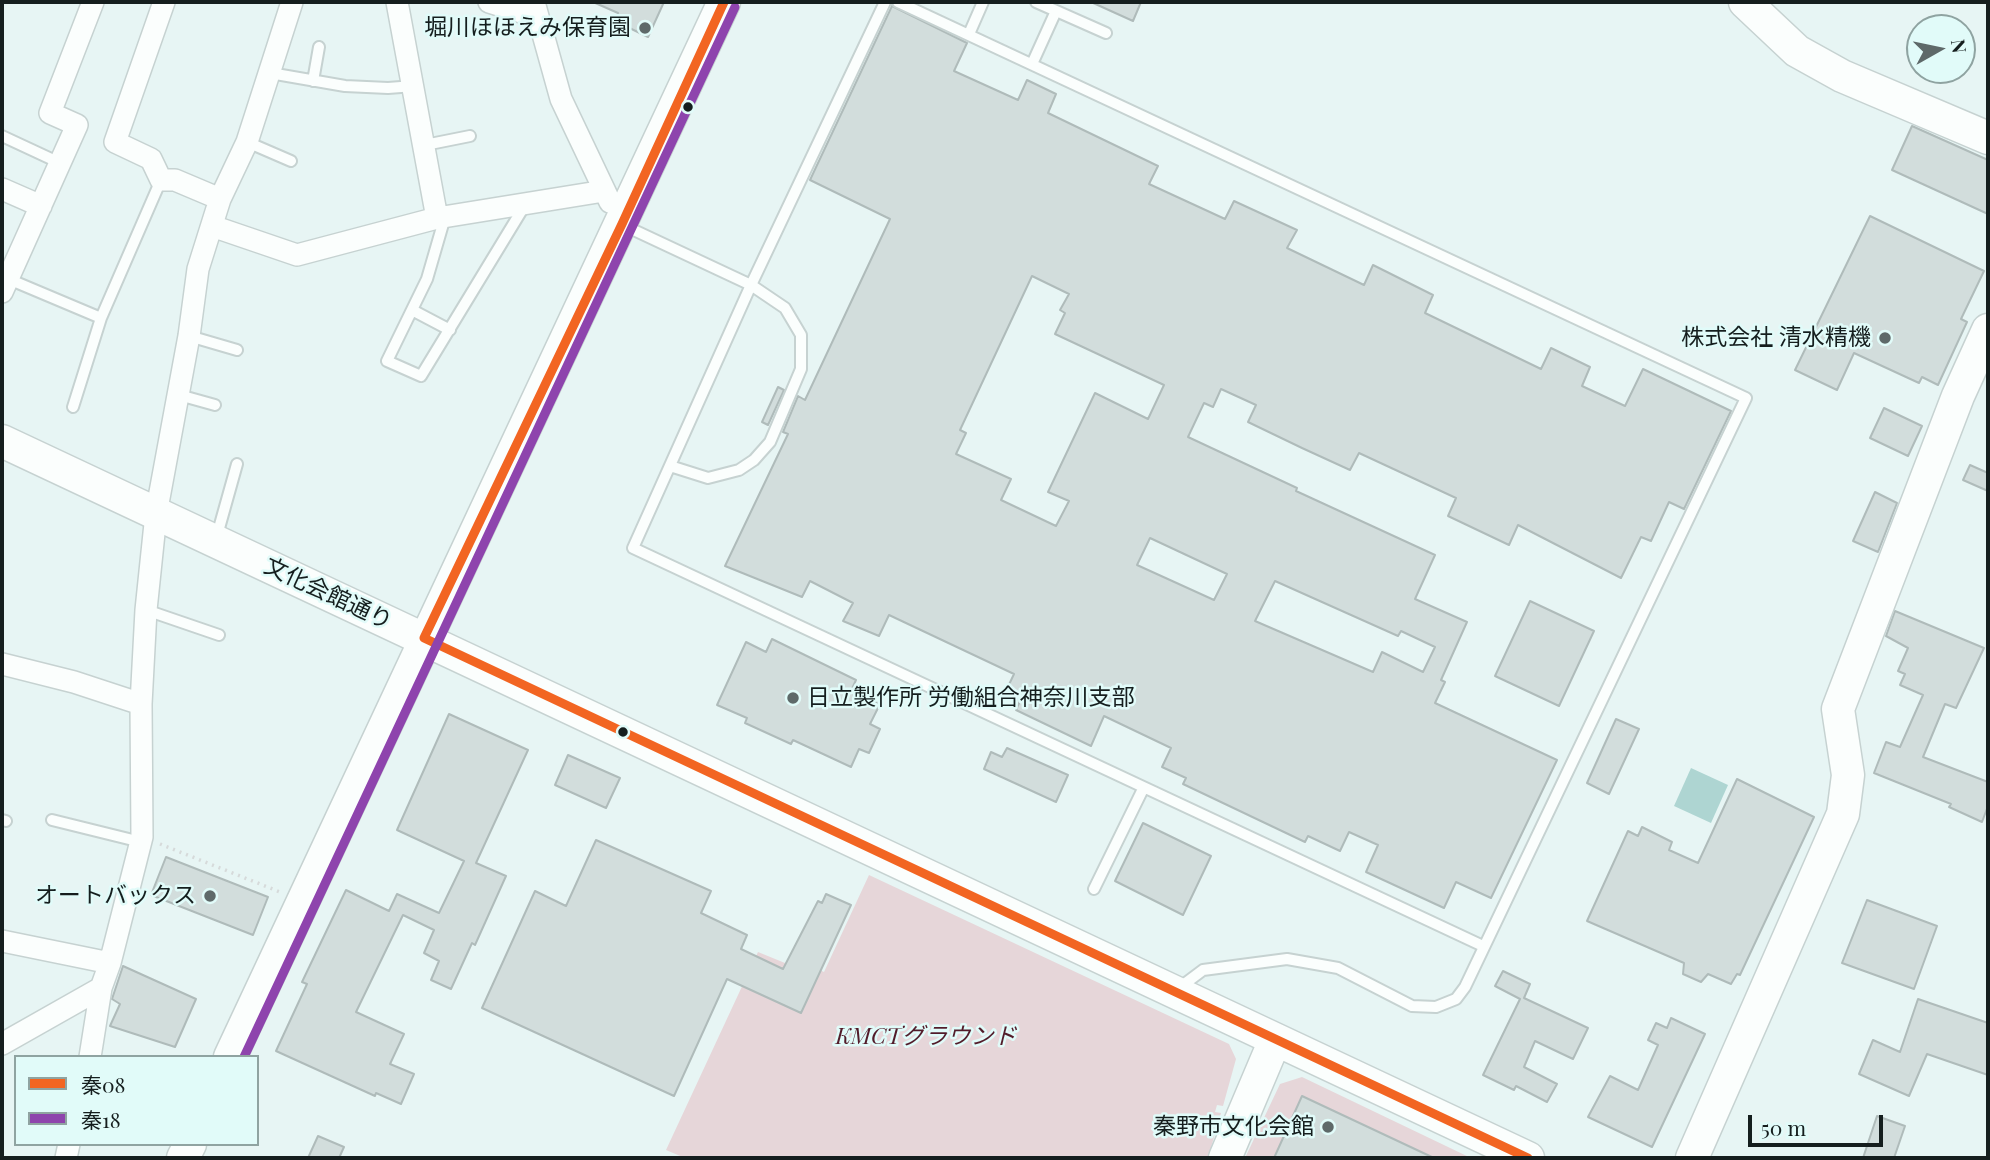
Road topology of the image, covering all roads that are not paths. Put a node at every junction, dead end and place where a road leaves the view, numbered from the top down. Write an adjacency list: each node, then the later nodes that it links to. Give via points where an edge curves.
1 (93, 2): 27 (street, via 50,113 77,125)
2 (164, 2): 28 (street, via 115,142 151,159)
3 (292, 2): 18 (street)
4 (397, 2): 20 (street)
5 (489, 2): 12 (street)
6 (724, 2): 35 (street)
7 (885, 2): 38 (lane)
8 (898, 2): 15 (lane)
9 (983, 2): 15 (lane)
10 (1036, 2): 13 (lane)
11 (1745, 2): 23 (street, via 1797,51 1842,76)
12 (535, 9): 30 (street, via 561,99)
13 (1056, 11): 14 (lane); 17 (lane)
14 (1106, 33)
15 (969, 34): 17 (lane)
16 (319, 47): 19 (lane)
17 (1032, 64): 63 (lane, via 1746,398)
18 (270, 73): 19 (lane); 24 (street)
19 (313, 81): 20 (lane)
20 (414, 86): 25 (street)
21 (2, 136): 27 (lane)
22 (470, 136): 25 (lane)
23 (1988, 138)
24 (247, 142): 26 (lane); 31 (street)
25 (425, 145): 34 (street)
26 (291, 161)
27 (60, 163): 33 (street)
28 (161, 180): 31 (street, via 175,180); 40 (lane)
29 (2, 190): 33 (street)
30 (604, 191): 32 (street); 35 (street)
31 (220, 199): 36 (street)
32 (528, 201): 34 (street); 41 (lane)
33 (41, 206): 37 (street)
34 (441, 218): 36 (street, via 297,255); 39 (lane, via 426,279)
35 (622, 224): 38 (lane); 55 (street)
36 (212, 226): 43 (street, via 198,269)
37 (4, 282): 40 (lane)
38 (751, 285): 50 (lane); 50 (lane, via 785,308 800,335 803,353 801,369 770,442 754,460 723,477 699,477)
39 (412, 310): 41 (lane); 41 (lane, via 387,361 421,376)
40 (101, 318): 47 (lane)
41 (450, 330)
42 (1988, 330): 73 (street, via 1958,396 1838,709 1848,775 1843,814)
43 (190, 335): 44 (lane); 45 (street)
44 (237, 350)
45 (179, 395): 46 (lane); 51 (street)
46 (215, 405)
47 (73, 407)
48 (2, 441): 51 (street, 文化会館通り)
49 (237, 464): 52 (lane)
50 (670, 466): 58 (lane, via 633,548)
51 (156, 514): 52 (street, 文化会館通り); 53 (street)
52 (216, 541): 55 (street, 文化会館通り)
53 (146, 610): 54 (lane); 57 (street)
54 (219, 635)
55 (424, 638): 66 (street, 文化会館通り); 70 (street)
56 (2, 664): 57 (street)
57 (141, 704): 60 (street)
58 (1143, 789): 61 (lane); 63 (lane)
59 (52, 820): 60 (lane)
60 (141, 840): 64 (street)
61 (1094, 889)
62 (2, 942): 64 (street)
63 (1483, 946): 66 (lane, via 1456,999 1436,1007 1412,1006 1338,968 1287,960 1203,970)
64 (110, 962): 65 (street)
65 (101, 988): 68 (street); 69 (street)
66 (1174, 992): 67 (street, 文化会館通り)
67 (1275, 1040): 71 (street); 72 (street, 文化会館通り)
68 (2, 1044)
69 (90, 1055)
70 (231, 1055)
71 (1225, 1158)
72 (1528, 1158)
73 (1692, 1158)

